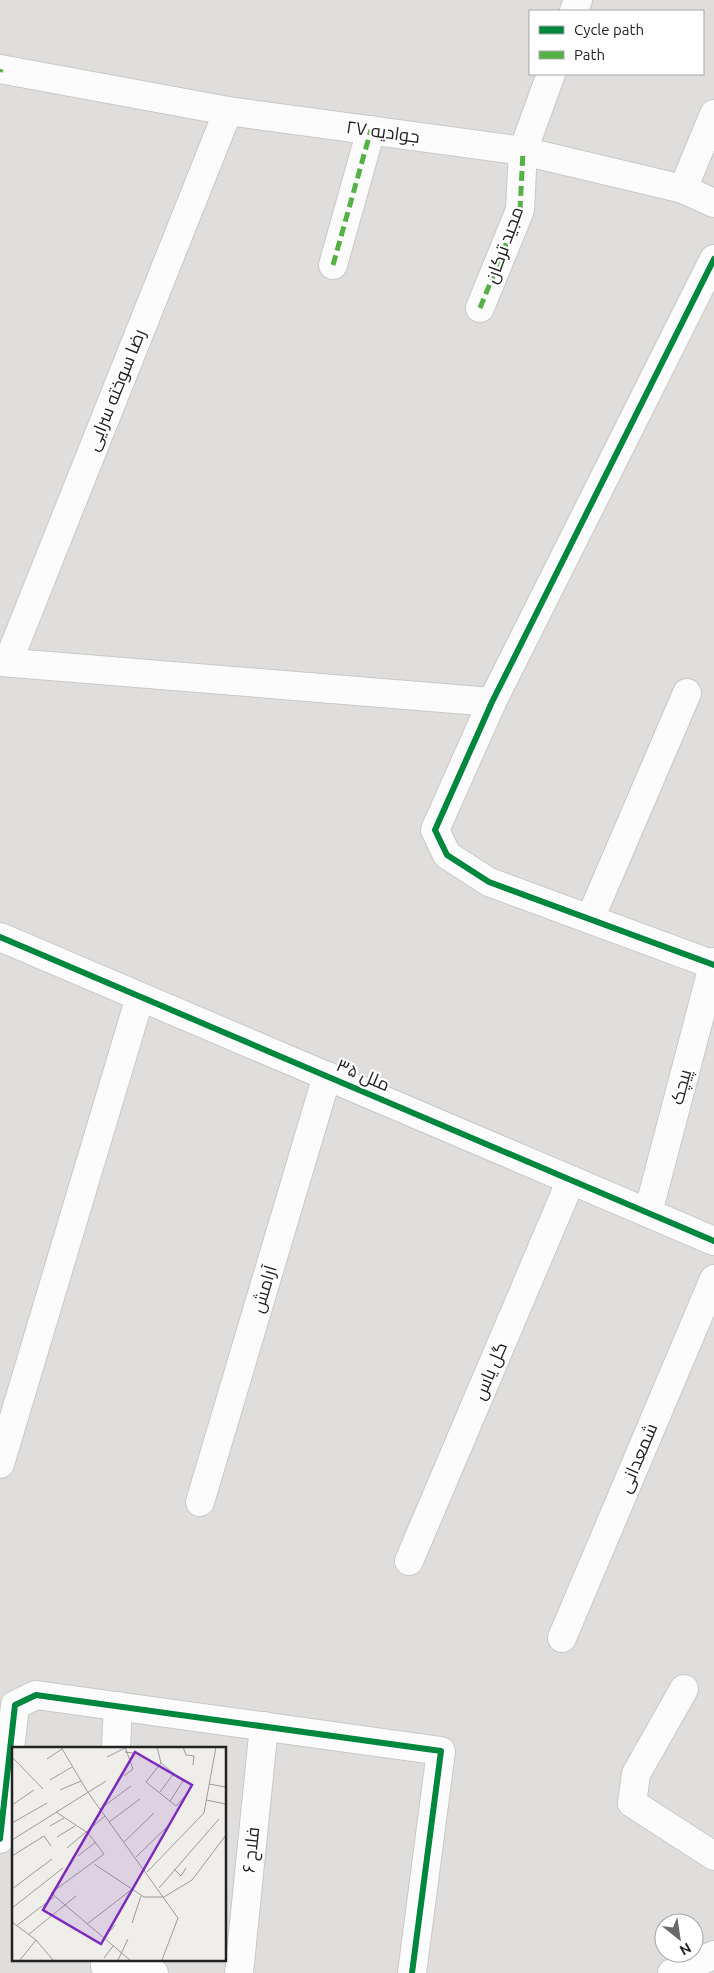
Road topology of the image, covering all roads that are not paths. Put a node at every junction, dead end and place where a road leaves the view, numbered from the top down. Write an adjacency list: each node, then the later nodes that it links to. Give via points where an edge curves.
1 (0, 70): 3 (street, جوادیه ۲۷)
2 (551, 75): 6 (street, مجید ترکان)
3 (228, 111): 5 (street, جوادیه ۲۷); 12 (street, رضا سوخته سرایی)
4 (714, 114): 7 (street)
5 (371, 130): 6 (street, جوادیه ۲۷); 10 (street)
6 (523, 151): 7 (street, جوادیه ۲۷); 11 (street, مجید ترکان, via 520,210)
7 (683, 190): 8 (street, جوادیه ۲۷)
8 (714, 203)
9 (714, 259): 14 (street)
10 (333, 265)
11 (480, 308)
12 (4, 662): 14 (street)
13 (687, 693): 15 (street)
14 (492, 702): 15 (street, via 435,830 447,855 489,882)
15 (590, 919): 17 (street)
16 (0, 937): 18 (street, ملل ۳۵)
17 (714, 964): 21 (street, پیچک)
18 (140, 997): 19 (street, ملل ۳۵); 24 (street)
19 (327, 1076): 20 (street, ملل ۳۵); 25 (street, آرامش)
20 (571, 1180): 21 (street, ملل ۳۵); 26 (street, گل یاس)
21 (648, 1213): 22 (street, ملل ۳۵)
22 (714, 1241)
23 (714, 1279): 27 (street, شمعدانی)
24 (0, 1464)
25 (200, 1502)
26 (409, 1561)
27 (562, 1638)
28 (684, 1689): 33 (street, via 636,1774 632,1803)
29 (118, 1706): 30 (street); 31 (street); 32 (street, via 36,1695 15,1705)
30 (264, 1726): 37 (street, فلاح ۶); 38 (street, via 441,1751)
31 (116, 1747)
32 (0, 1839)
33 (714, 1856)
34 (714, 1955): 39 (street)
35 (105, 1960): 36 (street, via 105,1966)
36 (154, 1973)
37 (239, 1973)
38 (412, 1973)
39 (672, 1973)

